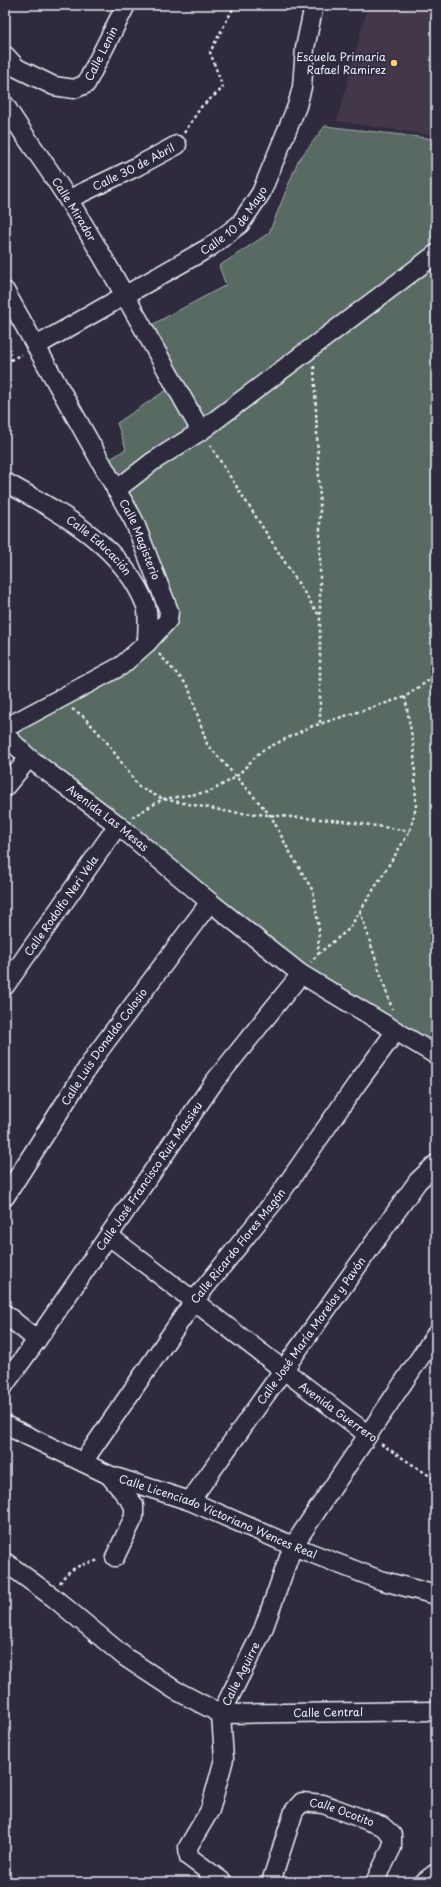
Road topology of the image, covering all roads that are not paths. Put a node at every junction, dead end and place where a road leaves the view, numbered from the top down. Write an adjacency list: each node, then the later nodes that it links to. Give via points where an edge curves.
1 (126, 5): 3 (street, Calle Lenin, via 86,84 74,89 54,86 17,68)
2 (314, 5): 10 (street, Calle 10 de Mayo, via 305,48 302,87 285,137 261,193 240,224 210,247)
3 (5, 55)
4 (5, 105): 5 (street, Calle Mirador)
5 (12, 132): 7 (street, Calle Mirador)
6 (177, 145): 7 (street, Calle 30 de Abril)
7 (69, 199): 10 (street, Calle Mirador)
8 (436, 254): 12 (street)
9 (5, 291): 11 (street, Calle Magisterio)
10 (126, 294): 11 (street, Calle 10 de Mayo); 12 (street, Calle Mirador)
11 (36, 346): 14 (street, Calle Magisterio)
12 (201, 431): 14 (street, via 152,462)
13 (5, 482): 15 (street, Calle Educación, via 57,511 99,542 128,573 146,608)
14 (116, 490): 15 (street, Calle Magisterio, via 134,521 169,611 168,620)
15 (147, 643): 16 (street, Calle Magisterio, via 121,666)
16 (5, 728)
17 (5, 735): 18 (street, Avenida Las Mesas)
18 (30, 758): 19 (street); 20 (street, Avenida Las Mesas)
19 (5, 787)
20 (118, 825): 21 (street, Avenida Las Mesas); 23 (street, Calle Rodolfo Neri Vela)
21 (210, 902): 22 (street, Avenida Las Mesas); 27 (street, Calle Luis Donaldo Colosio, via 95,1056)
22 (301, 974): 24 (street, Avenida Las Mesas); 28 (street, Calle José Francisco Ruiz Massieu, via 214,1082)
23 (5, 986)
24 (396, 1031): 25 (street); 29 (street, Calle Ricardo Flores Magón, via 280,1194)
25 (436, 1055)
26 (436, 1164): 33 (street, Calle José María Morelos y Pavón, via 418,1180)
27 (5, 1197)
28 (109, 1236): 29 (street, Avenida Guerrero); 32 (street, Calle José Francisco Ruiz Massieu)
29 (194, 1301): 33 (street, Avenida Guerrero); 37 (street, Calle Ricardo Flores Magón)
30 (5, 1314): 32 (street)
31 (436, 1334): 36 (street, Calle Aguirre)
32 (37, 1340): 34 (street, Calle José Francisco Ruiz Massieu)
33 (283, 1371): 36 (street, Avenida Guerrero); 39 (street, Calle José María Morelos y Pavón)
34 (5, 1384)
35 (5, 1425): 37 (street, Calle Licenciado Victoriano Wences Real)
36 (367, 1434): 40 (street, Calle Aguirre)
37 (83, 1462): 38 (street, Calle Licenciado Victoriano Wences Real)
38 (109, 1475): 39 (street, Calle Licenciado Victoriano Wences Real); 41 (street, via 134,1505 134,1516)
39 (190, 1501): 40 (street, Calle Licenciado Victoriano Wences Real)
40 (293, 1546): 43 (street, Calle Licenciado Victoriano Wences Real, via 380,1580); 45 (street, Calle Aguirre, via 263,1630)
41 (115, 1557)
42 (5, 1562): 45 (street, via 150,1674)
43 (436, 1595)
44 (436, 1711): 45 (street, Calle Central)
45 (221, 1714): 47 (street, Calle Aguirre, via 224,1759 210,1810 188,1847 189,1857)
46 (436, 1874): 50 (street)
47 (223, 1882)
48 (271, 1882): 49 (street, Calle Ocotito, via 294,1811 302,1802 323,1804 338,1809 382,1826 392,1835 392,1847)
49 (375, 1882)
50 (424, 1882)

